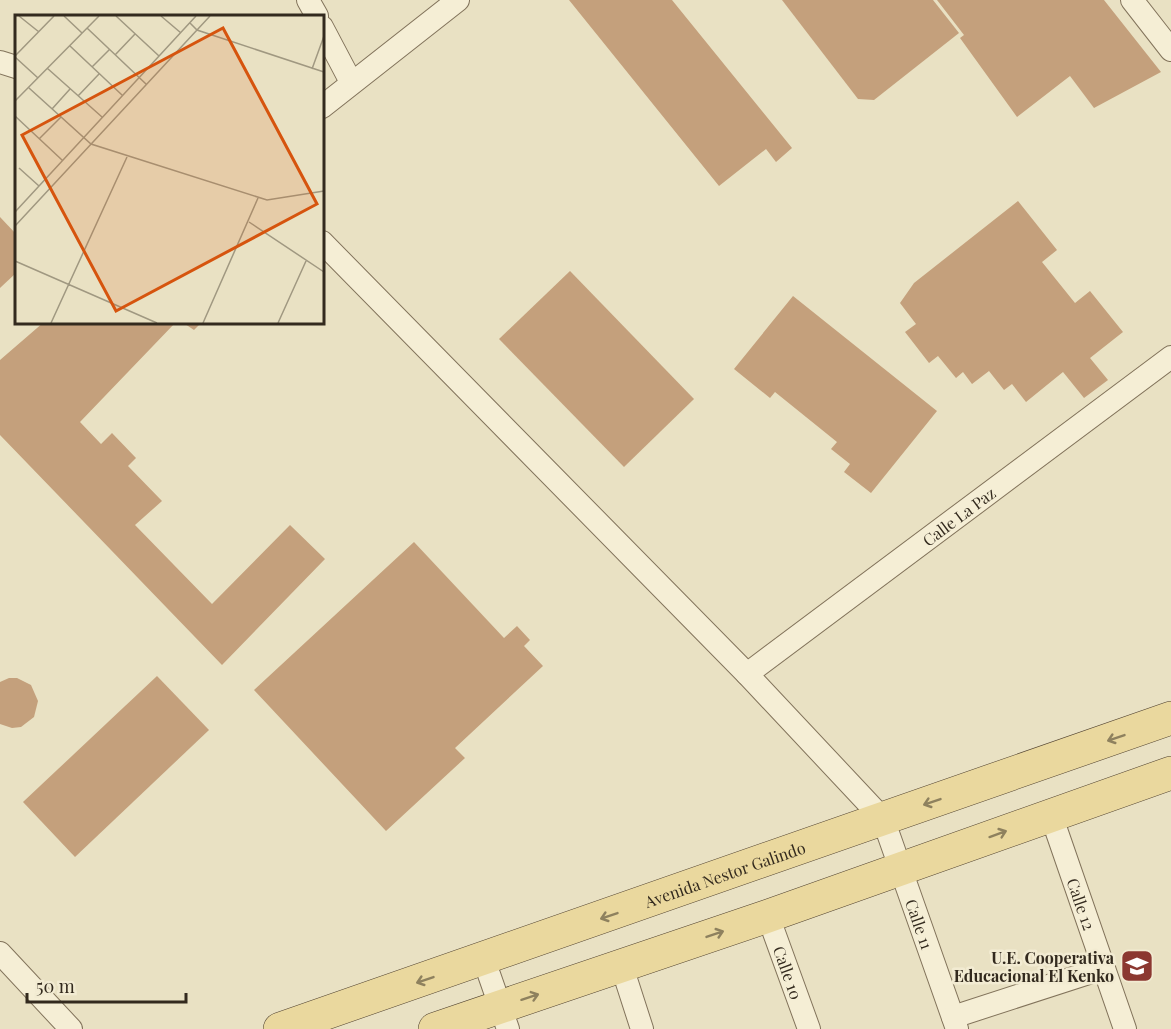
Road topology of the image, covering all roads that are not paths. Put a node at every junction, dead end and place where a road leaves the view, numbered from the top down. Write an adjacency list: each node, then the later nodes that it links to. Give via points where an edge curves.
1 (308, 0): 4 (street)
2 (458, 0): 9 (street)
3 (1132, 0): 6 (street)
4 (316, 15)
5 (324, 31): 9 (street)
6 (1171, 51)
7 (0, 62): 8 (street)
8 (15, 67)
9 (351, 82): 10 (street)
10 (324, 104)
11 (324, 244): 13 (street)
12 (1171, 357): 13 (street, Calle La Paz)
13 (747, 674): 17 (street)
14 (1171, 718): 17 (main road, Avenida Nestor Galindo, one-way to 17)
15 (1171, 772): 16 (main road)
16 (1051, 815): 18 (main road, one-way to 16); 23 (street, Calle 12)
17 (883, 819): 18 (street, Calle 11); 21 (main road, Avenida Nestor Galindo, one-way to 21)
18 (901, 870): 19 (main road); 25 (street, Calle 11)
19 (768, 916): 22 (main road, one-way to 19); 30 (street, Calle 10)
20 (0, 953): 26 (street)
21 (484, 960): 24 (street); 27 (main road, Avenida Nestor Galindo, one-way to 27)
22 (622, 967): 24 (main road, one-way to 22); 29 (street)
23 (1104, 968): 25 (street); 31 (street, Calle 12)
24 (504, 1018): 28 (main road)
25 (955, 1023)
26 (71, 1029)
27 (280, 1029)
28 (435, 1029)
29 (642, 1029)
30 (809, 1029)
31 (1125, 1029)

